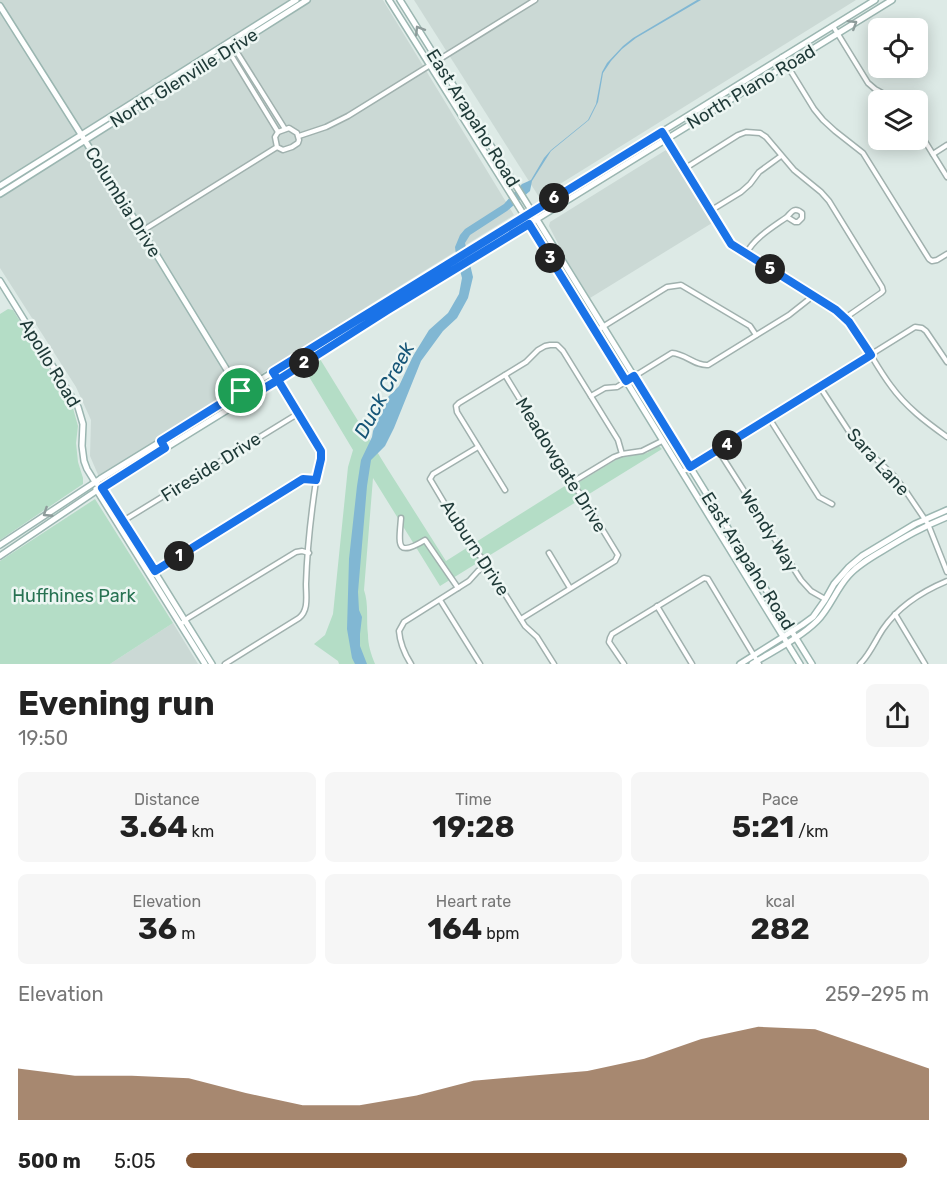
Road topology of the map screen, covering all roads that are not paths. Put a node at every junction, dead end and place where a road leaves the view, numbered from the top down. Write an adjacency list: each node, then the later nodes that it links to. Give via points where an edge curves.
1 (307, 0): 8 (main road, North Glenville Drive)
2 (391, 0): 10 (main road); 19 (main road, East Arapaho Road)
3 (400, 0): 10 (main road, East Arapaho Road)
4 (536, 0): 17 (street)
5 (875, 0): 11 (main road, North Plano Road)
6 (892, 0): 7 (main road, North Plano Road)
7 (883, 2): 12 (main road, North Plano Road, one-way to 7)
8 (295, 3): 13 (main road, North Glenville Drive); 14 (main road, North Glenville Drive)
9 (0, 6): 31 (main road, Columbia Drive)
10 (405, 9): 17 (main road, East Arapaho Road, one-way to 10)
11 (833, 26): 12 (street); 16 (main road, North Plano Road)
12 (837, 33): 18 (main road, North Plano Road); 22 (street, via 868,83)
13 (228, 43): 14 (street); 15 (street); 31 (main road, North Glenville Drive)
14 (234, 46): 15 (main road, North Glenville Drive); 20 (street)
15 (228, 50): 21 (street); 31 (main road, North Glenville Drive)
16 (782, 57): 18 (street); 23 (main road, North Plano Road)
17 (438, 60): 19 (street); 44 (main road, East Arapaho Road)
18 (787, 64): 24 (main road, North Plano Road); 51 (street, via 823,120 863,153 929,259 937,260)
19 (430, 66): 30 (street, via 348,116); 45 (main road, East Arapaho Road)
20 (256, 82): 21 (street); 25 (street)
21 (250, 86): 26 (street)
22 (877, 90)
23 (729, 91): 24 (main road); 29 (main road, North Plano Road)
24 (733, 97): 32 (main road, North Plano Road)
25 (269, 104): 26 (street); 27 (street)
26 (263, 107): 28 (street)
27 (285, 129): 28 (street); 30 (street, via 295,130)
28 (278, 132): 35 (street)
29 (662, 132): 32 (street); 44 (main road, North Plano Road)
30 (299, 136): 35 (street, via 292,147)
31 (83, 137): 40 (main road, North Glenville Drive); 49 (main road, Columbia Drive)
32 (666, 138): 38 (street); 47 (main road, North Plano Road)
33 (947, 145): 36 (street)
34 (928, 146): 36 (street)
35 (277, 147): 49 (street)
36 (933, 154): 39 (street)
37 (781, 156): 38 (street, via 760,133 746,132); 43 (street, via 741,192); 54 (street, via 829,201 882,287 881,293)
38 (684, 169): 43 (street)
39 (947, 177)
40 (12, 182): 41 (main road, North Glenville Drive); 42 (main road, North Glenville Drive)
41 (0, 186)
42 (0, 194)
43 (710, 211): 50 (street, via 731,244)
44 (532, 212): 45 (main road, North Plano Road); 47 (main road, East Arapaho Road)
45 (524, 217): 48 (main road, East Arapaho Road); 58 (main road, North Plano Road)
46 (787, 217): 50 (street, via 756,240)
47 (537, 219): 48 (main road, North Plano Road); 55 (main road, East Arapaho Road)
48 (529, 224): 56 (main road, East Arapaho Road); 59 (main road, North Plano Road)
49 (142, 231): 68 (main road, Columbia Drive)
50 (746, 254): 53 (street)
51 (947, 254)
52 (0, 281): 85 (main road, Apollo Road, via 78,407 83,424 84,461)
53 (811, 294): 54 (street); 57 (street, via 802,306)
54 (845, 318): 60 (street)
55 (603, 326): 56 (street); 57 (street, via 667,287 681,285 750,326); 64 (main road, East Arapaho Road)
56 (595, 332): 66 (main road, East Arapaho Road)
57 (756, 335): 64 (street, via 708,365 672,353)
58 (315, 346): 59 (main road); 62 (main road, North Plano Road)
59 (320, 353): 65 (main road, North Plano Road)
60 (871, 355): 61 (street, via 915,327 926,331); 67 (street); 75 (street, via 901,399)
61 (947, 362)
62 (273, 372): 65 (street); 68 (main road, North Plano Road)
63 (505, 375): 69 (street, via 538,350 557,345); 78 (street, via 456,406); 86 (street, Meadowgate Drive)
64 (634, 376): 66 (street); 71 (main road, East Arapaho Road)
65 (278, 380): 70 (main road, North Plano Road); 72 (street)
66 (626, 381): 69 (street); 74 (main road, East Arapaho Road)
67 (820, 387): 73 (street); 94 (street, Sara Lane, via 852,436 894,476)
68 (241, 391): 70 (main road, Columbia Drive); 76 (main road, North Plano Road)
69 (591, 396): 81 (street, via 618,440)
70 (246, 399): 79 (main road, North Plano Road)
71 (654, 409): 74 (main road); 82 (main road, East Arapaho Road)
72 (299, 413): 84 (street, via 321,451); 93 (street, Fireside Drive)
73 (769, 418): 80 (street); 89 (street, via 819,497)
74 (650, 422): 77 (main road, East Arapaho Road)
75 (947, 436)
76 (161, 441): 79 (main road); 85 (main road, North Plano Road)
77 (662, 441): 81 (street, via 642,451); 83 (main road, East Arapaho Road)
78 (478, 447): 88 (street); 99 (street, Auburn Drive, via 430,479 470,546)
79 (165, 448): 87 (main road, North Plano Road)
80 (718, 450): 82 (street); 106 (street, Wendy Way, via 801,580)
81 (622, 454): 86 (street)
82 (690, 467): 83 (street); 111 (main road, East Arapaho Road)
83 (682, 472): 112 (main road, East Arapaho Road)
84 (316, 480): 96 (street); 100 (street, via 303,479)
85 (95, 482): 87 (main road, Apollo Road); 95 (main road, North Plano Road, one-way to 95)
86 (571, 483): 104 (street, Meadowgate Drive, via 618,555 615,561)
87 (99, 489): 93 (main road, Apollo Road); 98 (main road, North Plano Road); 110 (main road, Apollo Road)
88 (505, 490)
89 (832, 504)
90 (947, 510): 94 (main road)
91 (947, 517): 94 (main road)
92 (401, 518): 103 (street, via 401,546 408,549 425,540)
93 (123, 521): 100 (main road, Apollo Road)
94 (926, 522): 101 (street, Sara Lane); 106 (main road, via 862,556 834,584)
95 (0, 545)
96 (309, 553): 110 (street, via 296,552); 116 (street, via 304,614)
97 (549, 553): 104 (street)
98 (0, 556)
99 (487, 565): 103 (street); 109 (street, Auburn Drive)
100 (155, 571): 110 (main road, Apollo Road)
101 (947, 572)
102 (947, 581): 108 (street)
103 (458, 588): 105 (street)
104 (570, 588): 109 (street)
105 (440, 600): 117 (street, via 404,622 399,631 403,652); 118 (street)
106 (828, 601): 111 (main road, via 817,621)
107 (657, 606): 113 (street, via 701,578 708,579); 120 (street, via 612,634 609,642); 121 (street)
108 (895, 614): 125 (street); 126 (street)
109 (521, 620): 119 (street, Auburn Drive)
110 (183, 622): 114 (main road, Apollo Road); 115 (main road, Apollo Road)
111 (793, 634): 112 (main road); 124 (main road, East Arapaho Road)
112 (785, 640): 113 (main road); 123 (main road, East Arapaho Road)
113 (756, 661): 122 (main road)
114 (205, 664)
115 (212, 664)
116 (225, 664)
117 (411, 664)
118 (480, 664)
119 (554, 664)
120 (624, 664)
121 (692, 664)
122 (740, 664)
123 (800, 664)
124 (812, 664)
125 (860, 664)
126 (926, 664)

